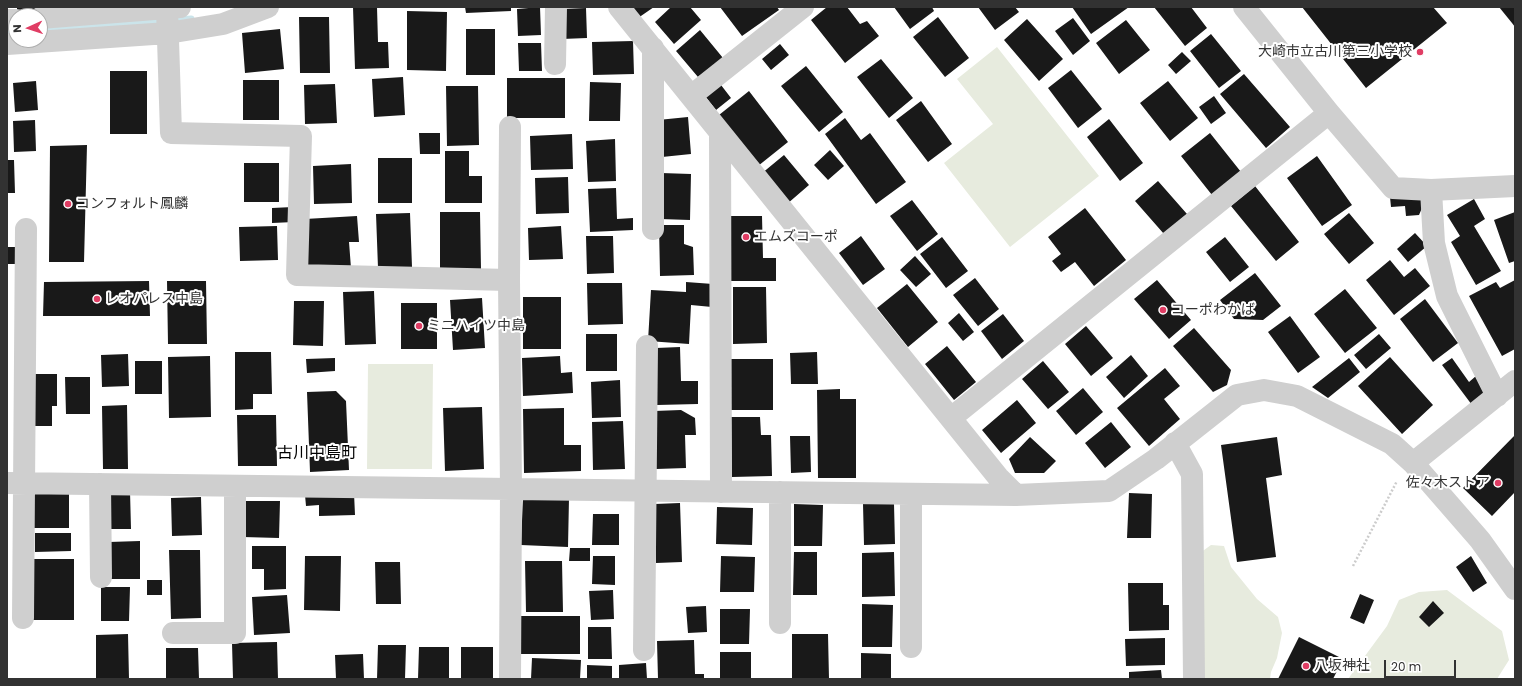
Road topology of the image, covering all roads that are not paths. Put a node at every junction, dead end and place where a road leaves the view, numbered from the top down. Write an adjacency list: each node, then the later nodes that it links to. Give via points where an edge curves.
1 (268, 7): 7 (street, via 224,24)
2 (556, 7): 10 (street)
3 (619, 7): 9 (street)
4 (803, 7): 11 (street)
5 (1244, 7): 12 (street)
6 (48, 18): 7 (street)
7 (170, 18): 8 (street); 19 (street, via 171,133 301,136 297,275)
8 (7, 44)
9 (653, 48): 11 (street); 18 (street)
10 (556, 64)
11 (691, 96): 14 (street)
12 (1329, 113): 16 (street, via 1393,188); 23 (street)
13 (510, 127): 19 (street)
14 (720, 132): 23 (street); 31 (street)
15 (1515, 186): 16 (street)
16 (1430, 190): 22 (street, via 1434,243 1447,296)
17 (26, 229): 26 (street)
18 (652, 229)
19 (509, 280): 29 (street)
20 (647, 346): 30 (street)
21 (1515, 381): 22 (street)
22 (1497, 396): 25 (street)
23 (951, 418): 34 (street, via 998,477)
24 (1175, 444): 25 (street, via 1237,395 1264,390 1297,396 1392,444); 34 (street, via 1109,490); 43 (street, via 1192,474)
25 (1412, 462): 36 (street, via 1480,540)
26 (16, 483): 27 (street); 37 (street)
27 (100, 484): 28 (street); 35 (street)
28 (235, 486): 29 (street); 39 (street, via 235,633)
29 (512, 489): 30 (street); 42 (street)
30 (646, 490): 31 (street); 41 (street)
31 (721, 492): 32 (street)
32 (780, 492): 33 (street); 38 (street)
33 (911, 494): 34 (street); 40 (street)
34 (1016, 495)
35 (101, 577)
36 (1515, 589)
37 (23, 618)
38 (780, 623)
39 (173, 633)
40 (911, 647)
41 (644, 650)
42 (510, 679)
43 (1194, 679)

